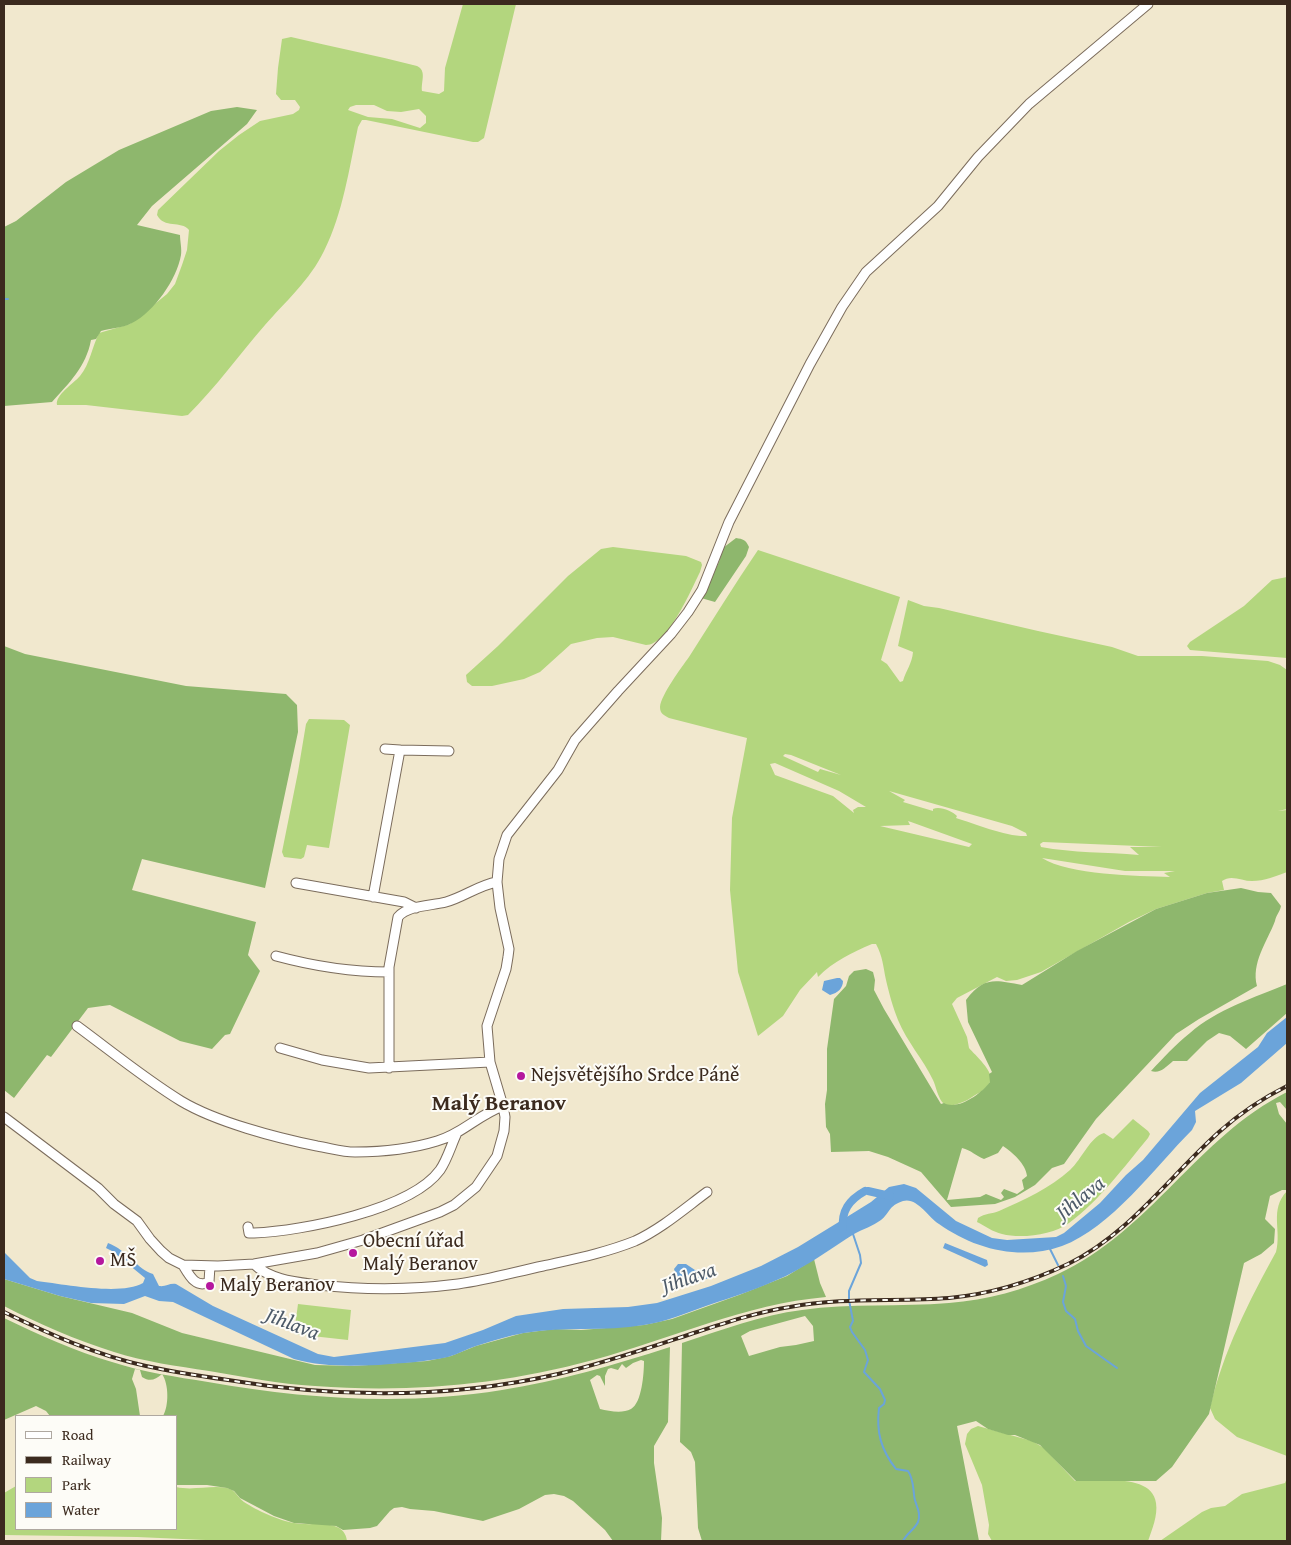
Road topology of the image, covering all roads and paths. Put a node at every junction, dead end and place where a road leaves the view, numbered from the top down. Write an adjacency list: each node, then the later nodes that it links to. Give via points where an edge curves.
1 (1148, 4): 5 (street, via 1029,104 978,157 938,206 866,272 854,288 810,364 734,514 702,590 672,634 575,740 558,770 512,828 503,844)
2 (385, 749): 3 (street)
3 (400, 750): 4 (street); 7 (street)
4 (448, 751)
5 (497, 882): 8 (street, via 446,902); 13 (street, via 509,948 506,969 487,1026)
6 (296, 883): 7 (street)
7 (374, 897): 8 (street, via 404,902)
8 (416, 908): 10 (street, via 398,917)
9 (276, 956): 10 (street, via 344,969)
10 (389, 972): 14 (street)
11 (77, 1026): 17 (street, via 181,1101 266,1133 305,1144 354,1152 394,1150)
12 (280, 1048): 14 (street, via 360,1067)
13 (490, 1062): 14 (street); 15 (street)
14 (389, 1068)
15 (503, 1106): 17 (street, via 478,1118); 20 (street, via 504,1131 497,1156 476,1187 454,1205 394,1229 323,1251)
16 (4, 1117): 21 (street, via 98,1188 137,1221 161,1251)
17 (456, 1135): 19 (street, via 436,1173 388,1205 288,1231 249,1233)
18 (707, 1192): 20 (street, via 646,1235 614,1249 457,1284 391,1289 348,1288 275,1277)
19 (248, 1227)
20 (254, 1264): 22 (street)
21 (183, 1265): 22 (street); 22 (street, via 193,1280 200,1284 209,1282)
22 (210, 1266)

